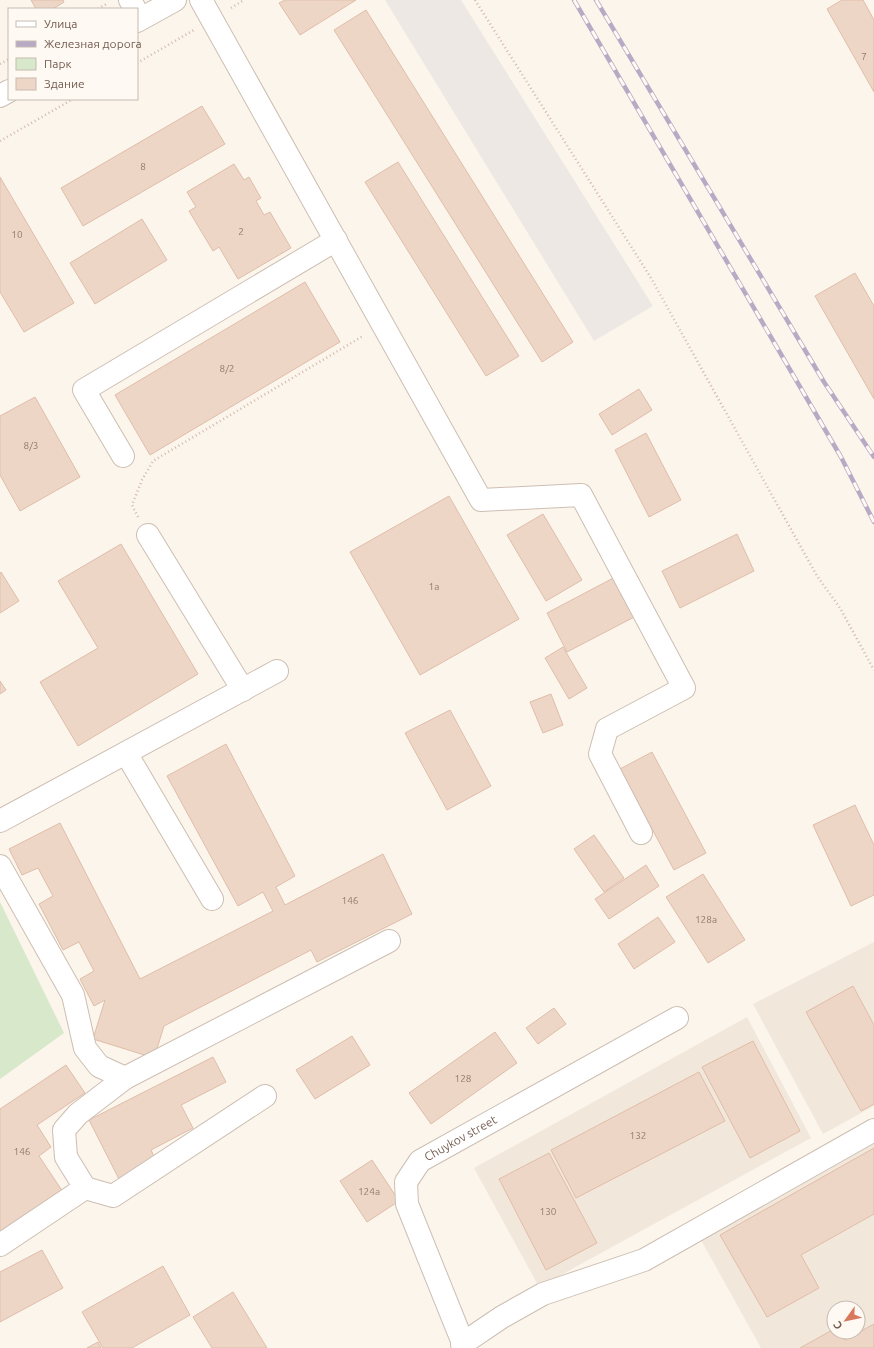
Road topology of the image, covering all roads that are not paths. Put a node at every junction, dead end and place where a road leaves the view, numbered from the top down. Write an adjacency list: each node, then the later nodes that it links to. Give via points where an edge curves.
1 (175, 0): 3 (street)
2 (201, 0): 4 (street)
3 (138, 16)
4 (336, 240): 5 (street, via 84,390); 11 (street, via 481,500 580,495 684,688 607,729 600,754)
5 (123, 456)
6 (148, 535): 8 (street)
7 (277, 671): 8 (street)
8 (242, 690): 9 (street)
9 (126, 753): 10 (street); 13 (street)
10 (0, 821)
11 (641, 833)
12 (0, 866): 16 (street, via 73,995 85,1048 98,1066)
13 (212, 899)
14 (389, 941): 16 (street)
15 (677, 1018): 21 (street, Chuykov street, via 420,1161 406,1182 407,1204)
16 (125, 1078): 19 (street, via 78,1114 64,1130 66,1157)
17 (265, 1096): 19 (street, via 113,1196)
18 (874, 1130): 21 (street, via 644,1260 543,1294 502,1317)
19 (85, 1188): 20 (street)
20 (0, 1245)
21 (464, 1346)

